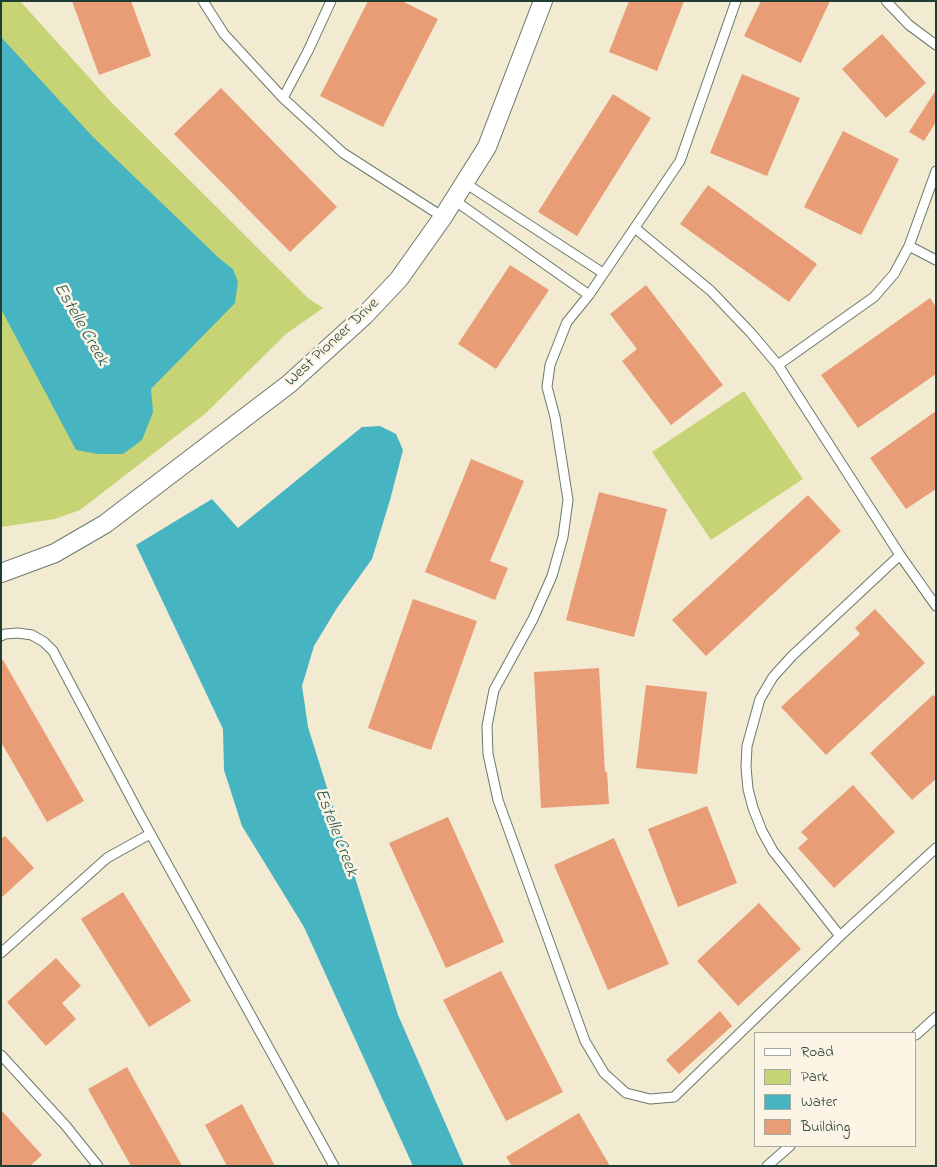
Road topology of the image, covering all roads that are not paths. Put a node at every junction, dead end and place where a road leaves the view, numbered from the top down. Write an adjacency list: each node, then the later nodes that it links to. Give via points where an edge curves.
1 (203, 1): 7 (lane, via 224,34)
2 (331, 1): 7 (lane)
3 (542, 1): 9 (street, West Pioneer Drive, via 487,146)
4 (736, 1): 12 (lane, via 680,161)
5 (886, 1): 6 (lane, via 909,25)
6 (936, 45)
7 (283, 98): 11 (lane, via 343,153)
8 (936, 171): 13 (lane)
9 (465, 182): 10 (street, West Pioneer Drive); 15 (lane)
10 (454, 200): 11 (street, West Pioneer Drive); 16 (lane)
11 (444, 217): 19 (street, West Pioneer Drive, via 400,279 289,384 105,524 55,553)
12 (635, 228): 15 (lane); 17 (lane, via 711,291)
13 (909, 246): 14 (lane); 17 (lane, via 894,274 874,297)
14 (936, 260)
15 (602, 273): 16 (lane)
16 (589, 295): 24 (lane, via 567,322 550,365 547,387 568,500 563,537 552,576 537,610 494,690 487,726 488,754 498,800 585,1041 604,1073 626,1093 650,1099 674,1097)
17 (778, 365): 18 (lane)
18 (900, 555): 20 (lane); 24 (lane, via 773,677 760,699 747,746 748,789 762,831 773,851)
19 (1, 573)
20 (936, 606)
21 (2, 632): 22 (lane, via 32,636 53,651)
22 (150, 834): 25 (lane, via 107,858); 31 (lane)
23 (936, 848): 24 (lane)
24 (840, 936)
25 (1, 953)
26 (936, 1017): 27 (lane)
27 (917, 1034)
28 (1, 1055): 30 (lane)
29 (789, 1147): 32 (lane)
30 (98, 1166)
31 (334, 1166)
32 (767, 1166)

